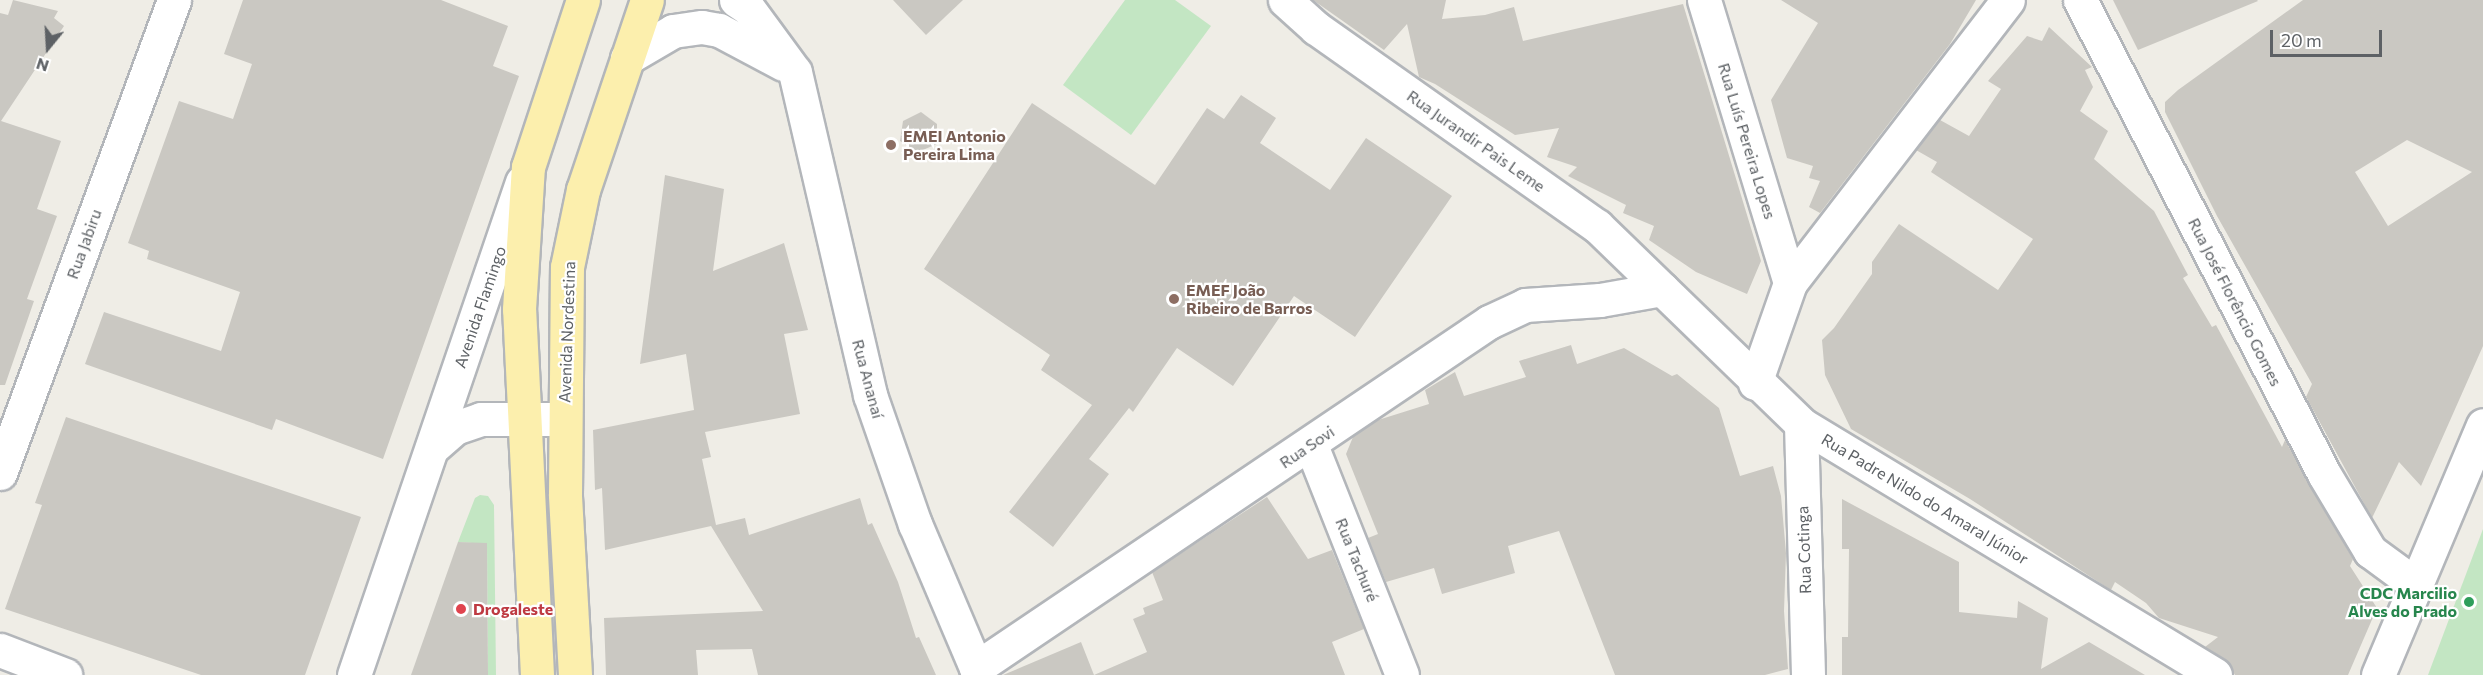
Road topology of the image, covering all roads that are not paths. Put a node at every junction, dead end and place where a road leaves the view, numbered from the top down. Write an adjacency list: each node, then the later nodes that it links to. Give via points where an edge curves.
1 (583, 0): 11 (main road)
2 (647, 0): 9 (main road, Avenida Nordestina)
3 (736, 0): 10 (street, Rua Ananaí, via 748,8)
4 (1285, 0): 13 (street, Rua Jurandir Pais Leme, via 1316,28 1597,226)
5 (1704, 0): 12 (street, Rua Luís Pereira Lopes)
6 (2008, 0): 12 (street)
7 (2080, 0): 22 (street, Rua José Florêncio Gomes, via 2324,474 2370,551)
8 (165, 5): 21 (street, Rua Jabiru)
9 (627, 58): 10 (street, via 674,31 702,27 719,30 759,48); 15 (main road, Avenida Nordestina, via 573,226 564,311)
10 (795, 72): 24 (street, Rua Ananaí, via 870,395 915,524)
11 (528, 166): 16 (main road, via 519,309); 20 (street, Avenida Flamingo)
12 (1790, 283): 14 (street)
13 (1662, 289): 14 (street, Rua Padre Nildo do Amaral Júnior); 19 (street, Rua Sovi, via 1600,300 1525,305 1489,321)
14 (1755, 383): 17 (street, Rua Padre Nildo do Amaral Júnior)
15 (564, 419): 16 (street, Avenida Flamingo); 28 (main road, Avenida Nordestina)
16 (525, 420): 20 (street, Avenida Flamingo, via 481,419 455,428); 27 (main road)
17 (1801, 424): 30 (street, Rua Cotinga); 31 (street, Rua Padre Nildo do Amaral Júnior)
18 (2483, 425): 22 (street)
19 (1311, 445): 24 (street, Rua Sovi); 29 (street, Rua Tachuré)
20 (432, 448): 25 (street, Avenida Flamingo)
21 (0, 473)
22 (2415, 584): 32 (street)
23 (0, 651): 26 (street)
24 (978, 671)
25 (360, 672)
26 (64, 675)
27 (537, 675)
28 (575, 675)
29 (1402, 675)
30 (1808, 675)
31 (2215, 675)
32 (2378, 675)

